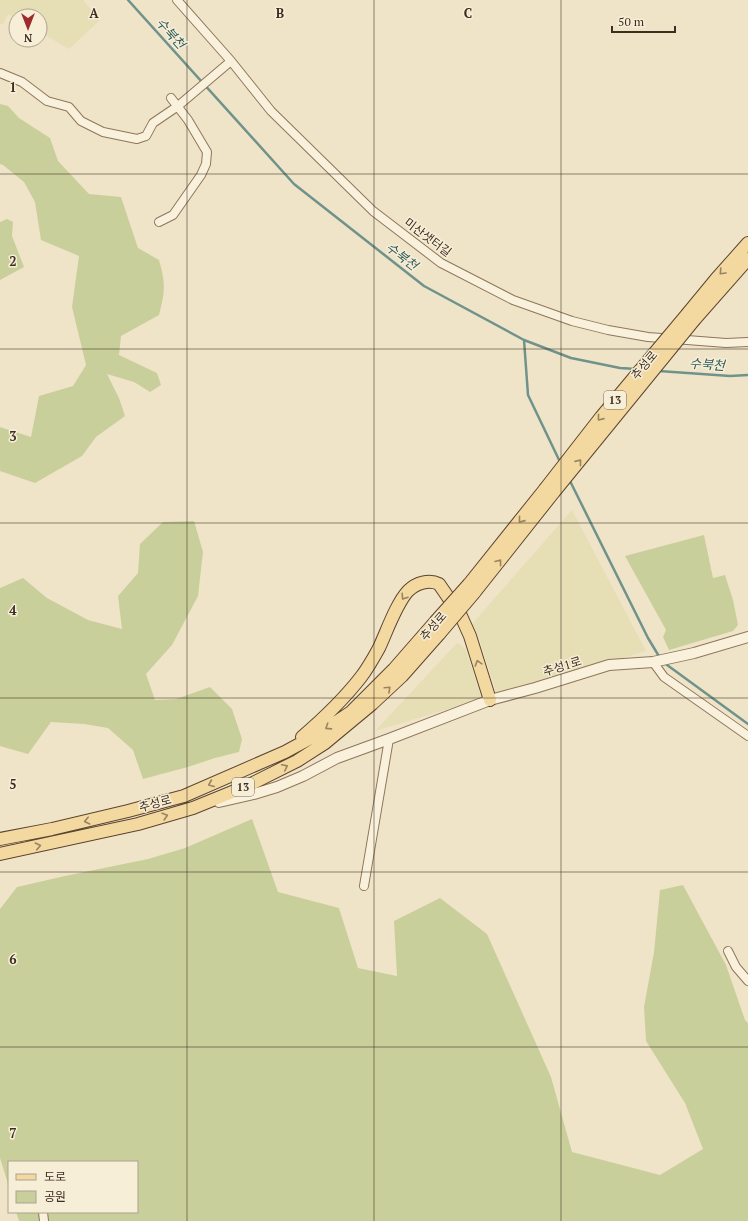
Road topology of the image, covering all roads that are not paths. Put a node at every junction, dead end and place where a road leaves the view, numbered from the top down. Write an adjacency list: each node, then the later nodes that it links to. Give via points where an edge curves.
1 (177, 0): 2 (street, 미산샛터길)
2 (228, 64): 5 (street); 10 (street, 미산샛터길, via 271,111 373,211 441,264 513,300 572,321 648,337 726,343)
3 (0, 73): 5 (street, via 22,82 47,101 69,107 81,121 103,132 137,139 146,136 153,123)
4 (170, 98): 5 (street)
5 (180, 104): 6 (street, via 207,152 206,164 172,215)
6 (159, 222)
7 (748, 244): 9 (main road, 추성로 / 13, one-way to 9, via 716,278)
8 (748, 259): 9 (main road, 추성로 / 13)
9 (691, 316): 11 (main road, 추성로 / 13, bridge)
10 (748, 342)
11 (438, 628): 17 (main road, 추성로 / 13, one-way to 17, via 351,712); 18 (main road, 추성로 / 13, one-way to 11, via 253,783 297,761 325,743 402,676)
12 (748, 637): 13 (street, 추성1로)
13 (656, 662): 14 (street, 추성1로, via 609,665); 15 (street, via 664,677)
14 (490, 700): 16 (street, 추성1로); 17 (main road, one-way to 17, via 461,616 439,584 417,584 402,600 362,676 328,714)
15 (748, 736)
16 (389, 739): 18 (street, 추성1로, via 337,758 277,787); 23 (street)
17 (285, 752): 19 (main road, 추성로 / 13, one-way to 19, via 184,796)
18 (193, 808): 20 (main road, 추성로 / 13, one-way to 18, via 138,824)
19 (1, 839)
20 (13, 851): 21 (main road, 추성로 / 13); 22 (main road)
21 (0, 854)
22 (0, 858)
23 (364, 886)
24 (728, 952): 25 (street)
25 (748, 981)

